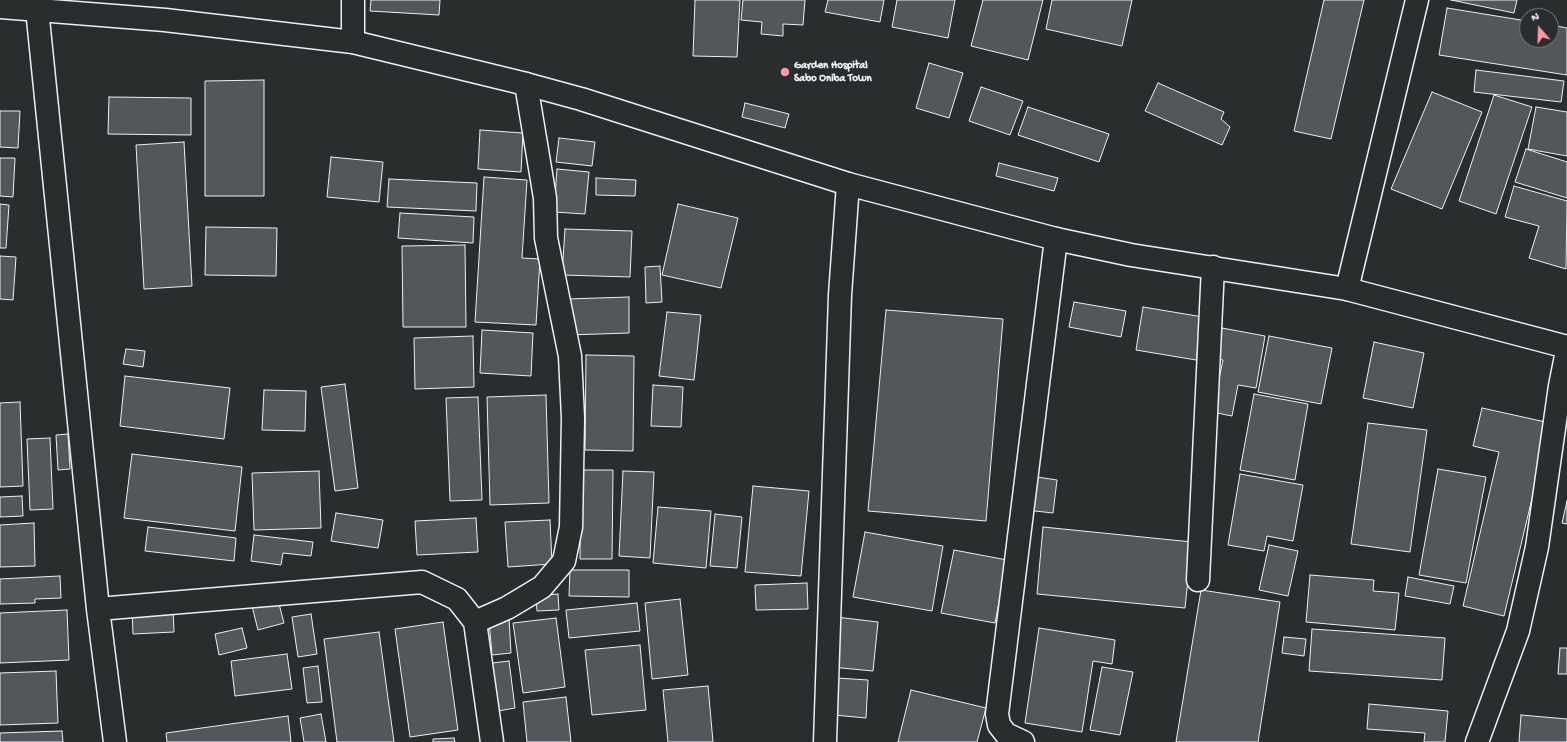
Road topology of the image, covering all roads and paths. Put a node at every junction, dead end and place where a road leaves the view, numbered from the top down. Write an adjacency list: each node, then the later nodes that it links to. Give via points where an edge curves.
1 (353, 0): 5 (street)
2 (1417, 0): 10 (street)
3 (0, 7): 4 (street)
4 (37, 9): 5 (street, via 165,20); 14 (street)
5 (353, 42): 6 (street)
6 (526, 84): 7 (street, via 589,101); 15 (street, via 544,198 546,238 570,356 573,418 570,527 564,561 542,587 507,608)
7 (848, 184): 8 (street); 18 (street, via 840,295)
8 (1056, 239): 9 (street, via 1131,255); 19 (street, via 997,714 999,725 1006,734)
9 (1213, 267): 10 (street); 13 (street)
10 (1347, 289): 11 (street)
11 (1567, 347)
12 (1567, 351): 20 (street, via 1534,563 1518,631)
13 (1198, 580)
14 (98, 609): 15 (street, via 422,582 457,599); 16 (street)
15 (475, 622): 17 (street)
16 (115, 742)
17 (492, 742)
18 (825, 742)
19 (1023, 742)
20 (1477, 742)

